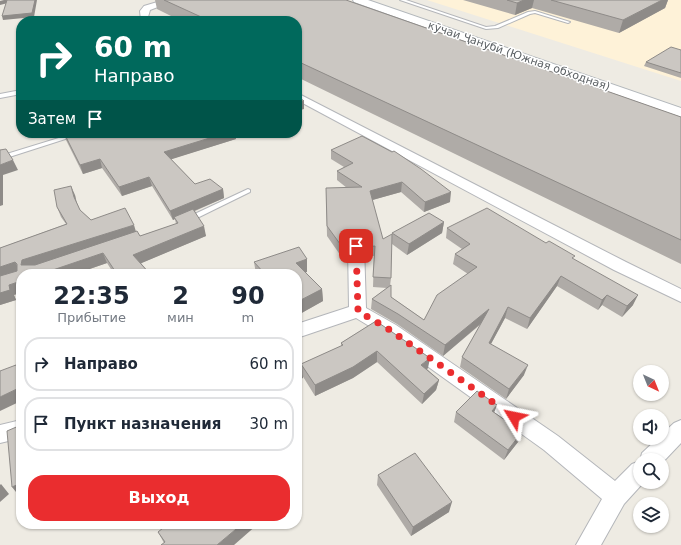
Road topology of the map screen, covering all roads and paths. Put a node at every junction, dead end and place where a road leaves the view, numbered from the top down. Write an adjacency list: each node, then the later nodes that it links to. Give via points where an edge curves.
1 (172, 0): 5 (street, via 147,8)
2 (358, 0): 11 (main road, кӯчаи Ҷанубӣ (Южная обходная))
3 (381, 0): 10 (main road, кӯчаи Ҷанубӣ (Южная обходная))
4 (402, 0): 6 (lane, via 486,28 496,27 535,12)
5 (144, 16)
6 (568, 22)
7 (16, 93): 8 (lane)
8 (0, 96)
9 (302, 99): 17 (street)
10 (681, 101)
11 (681, 113)
12 (65, 138): 13 (lane)
13 (0, 158)
14 (248, 191): 15 (lane)
15 (180, 222)
16 (356, 246): 18 (street)
17 (681, 296)
18 (358, 311): 19 (street); 25 (street, via 390,330 551,443)
19 (302, 329)
20 (681, 429): 23 (street)
21 (16, 430): 22 (street)
22 (0, 434)
23 (657, 453)
24 (633, 478): 25 (street)
25 (616, 496): 26 (street)
26 (588, 545)

